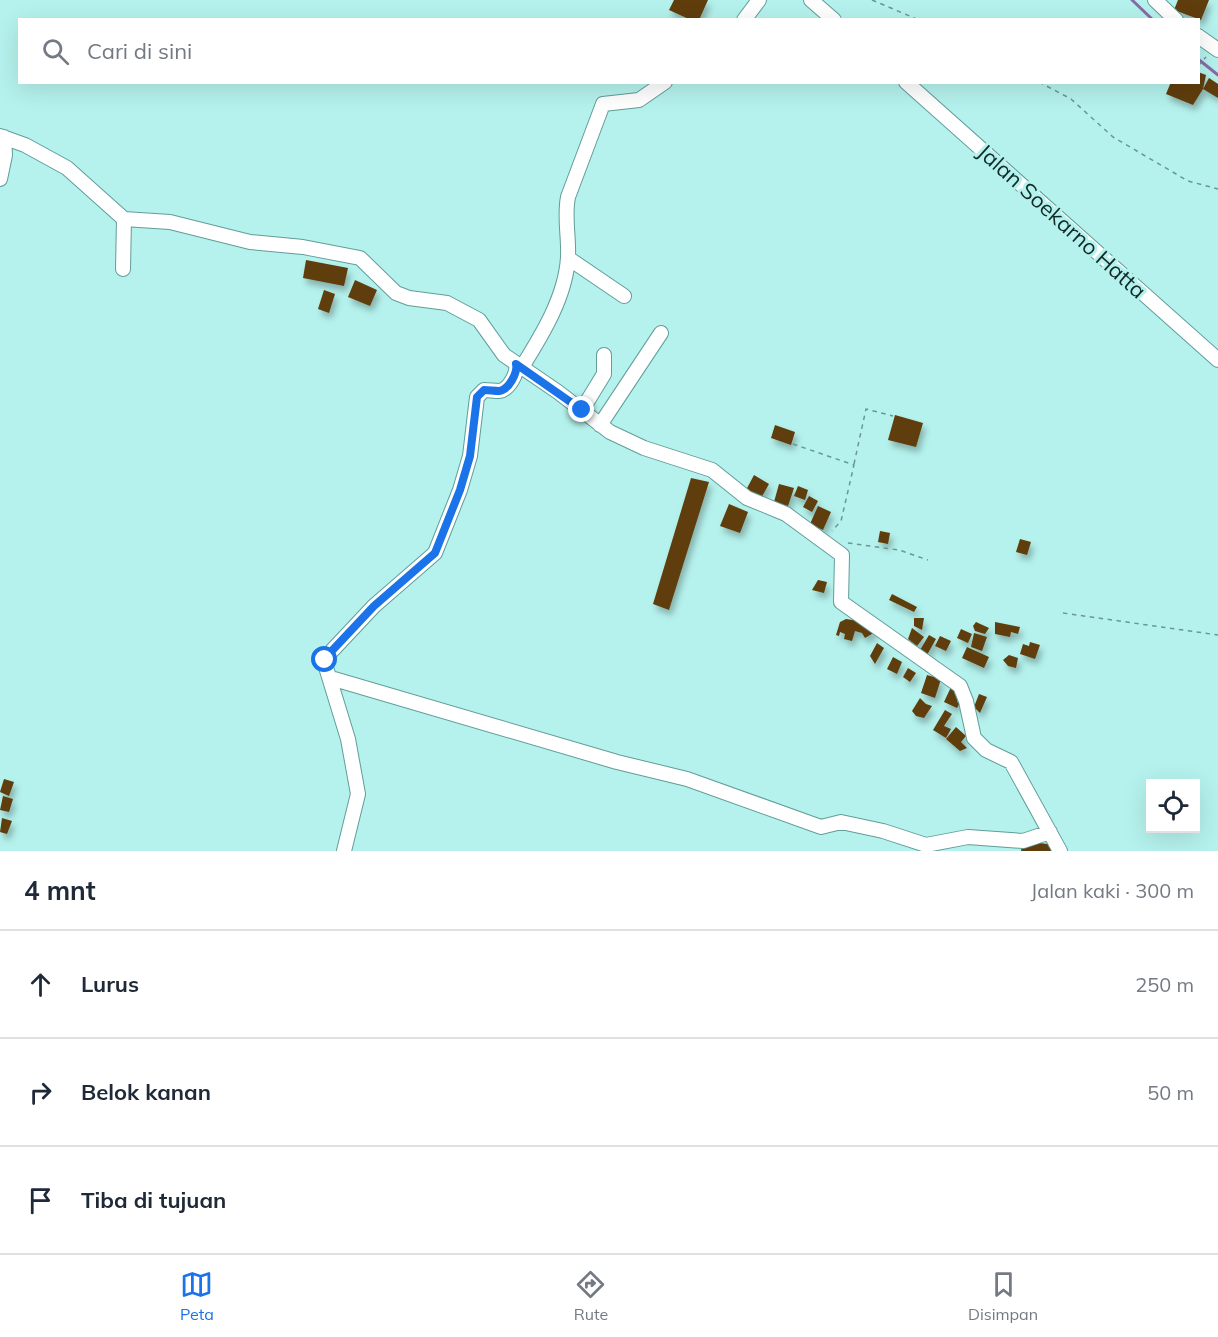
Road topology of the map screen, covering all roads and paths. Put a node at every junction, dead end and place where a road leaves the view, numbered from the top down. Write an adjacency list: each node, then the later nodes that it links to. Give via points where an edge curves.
1 (759, 0): 5 (street)
2 (811, 0): 6 (street)
3 (872, 0): 7 (path)
4 (1155, 0): 8 (street)
5 (746, 18)
6 (832, 18)
7 (914, 18)
8 (1174, 18)
9 (1200, 37): 10 (street)
10 (1218, 50)
11 (662, 84): 18 (street, via 639,100 603,104 568,197)
12 (908, 84): 23 (street, Jalan Soekarno Hatta)
13 (1043, 84): 16 (path, via 1071,99 1113,138 1188,181)
14 (2, 137): 15 (street, via 5,155); 17 (street, via 26,145 67,168)
15 (0, 179)
16 (1218, 189)
17 (124, 219): 19 (street); 24 (street, via 170,222 250,242 360,258 396,293 447,303 479,320 504,355)
18 (568, 258): 20 (street); 24 (street, via 546,329)
19 (123, 269)
20 (624, 296)
21 (660, 333): 27 (street)
22 (604, 355): 25 (street, via 604,374)
23 (1218, 360)
24 (519, 366): 25 (street); 35 (street, via 504,389 484,390 477,397 470,456 435,553 374,606 327,656)
25 (582, 410): 27 (street)
26 (893, 416): 29 (path, via 866,409)
27 (600, 425): 30 (street, via 644,448 712,470 747,498 786,514)
28 (794, 444): 29 (path)
29 (854, 465): 30 (path, via 841,521)
30 (823, 540): 36 (street, via 842,555 841,602 960,686 974,738 986,750 1011,762)
31 (846, 543): 32 (path, via 898,550)
32 (928, 560)
33 (1063, 613): 34 (path)
34 (1218, 634)
35 (332, 682): 36 (street, via 334,679 687,779 821,826 841,822 926,845 968,837 1023,841); 37 (street, via 358,794)
36 (1050, 832): 38 (street)
37 (344, 851)
38 (1060, 851)

